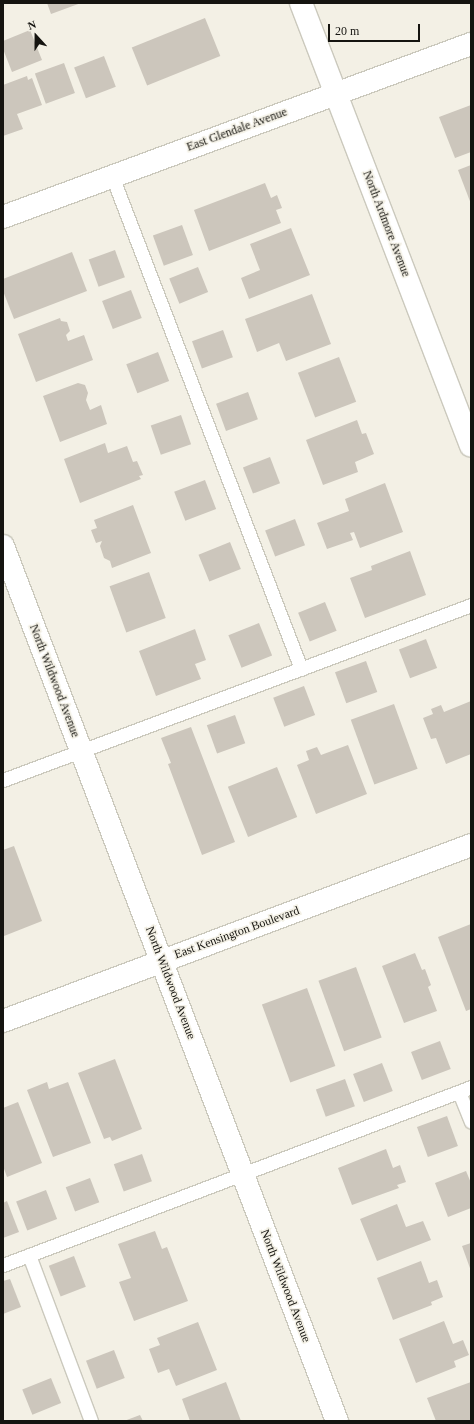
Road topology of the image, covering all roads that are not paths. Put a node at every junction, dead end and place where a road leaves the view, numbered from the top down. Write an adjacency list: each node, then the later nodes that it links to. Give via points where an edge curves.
1 (301, 3): 3 (street, North Ardmore Avenue)
2 (471, 44): 3 (street, East Glendale Avenue)
3 (335, 93): 4 (street, East Glendale Avenue); 6 (street, North Ardmore Avenue)
4 (112, 176): 5 (street, East Glendale Avenue); 9 (lane)
5 (3, 217)
6 (471, 445)
7 (3, 546): 10 (street, North Wildwood Avenue)
8 (471, 605): 9 (lane)
9 (301, 669): 10 (lane)
10 (81, 751): 11 (lane); 13 (street, North Wildwood Avenue)
11 (3, 780)
12 (471, 846): 13 (street, East Kensington Boulevard)
13 (162, 961): 14 (street, East Kensington Boulevard); 17 (street, North Wildwood Avenue)
14 (3, 1021)
15 (465, 1090): 16 (lane); 17 (lane)
16 (471, 1122)
17 (243, 1174): 18 (lane); 21 (street, North Wildwood Avenue)
18 (29, 1255): 19 (lane); 20 (lane)
19 (3, 1265)
20 (91, 1421)
21 (337, 1421)

